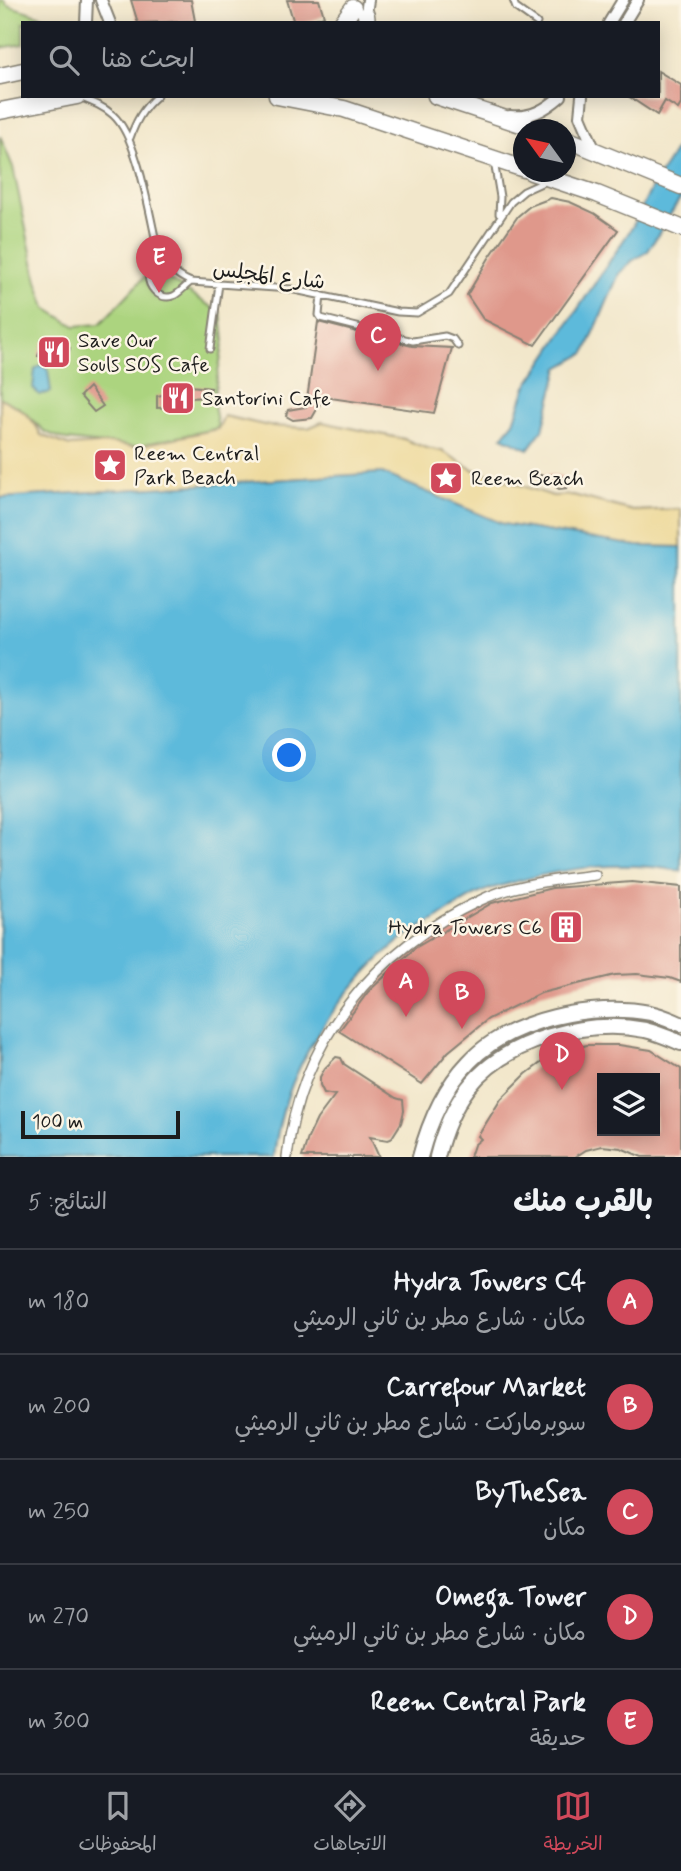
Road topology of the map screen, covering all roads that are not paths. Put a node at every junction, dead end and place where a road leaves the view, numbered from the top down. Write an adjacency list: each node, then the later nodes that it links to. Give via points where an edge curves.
1 (87, 0): 6 (street)
2 (101, 0): 7 (street)
3 (513, 0): 8 (lane, via 516,8)
4 (622, 0): 9 (street)
5 (638, 0): 10 (street)
6 (86, 21)
7 (109, 21)
8 (534, 21)
9 (610, 21)
10 (625, 21)
11 (21, 71): 12 (main road)
12 (0, 76)
13 (67, 98): 22 (main road)
14 (82, 98): 25 (lane, شارع المَجلِس, via 114,116)
15 (155, 98): 25 (lane, via 136,120)
16 (302, 98): 20 (main road)
17 (442, 98): 23 (main road)
18 (558, 98): 23 (street, via 524,117)
19 (582, 98): 27 (street, via 580,116)
20 (327, 100): 21 (main road)
21 (345, 103): 28 (main road)
22 (0, 111)
23 (498, 116): 24 (main road)
24 (513, 121)
25 (130, 138): 35 (lane, شارع المَجلِس)
26 (576, 143): 27 (main road)
27 (603, 154): 32 (main road)
28 (493, 158): 29 (main road); 33 (lane)
29 (513, 165)
30 (541, 182): 33 (lane, شارع المَجلِس, via 524,191)
31 (562, 182): 34 (main road)
32 (681, 186)
33 (499, 216): 38 (lane, شارع المَجلِس, via 449,294 416,313)
34 (681, 228)
35 (158, 251): 36 (lane, شارع المَجلِس, via 178,277); 36 (lane, via 148,275 151,288 174,296)
36 (191, 282): 37 (lane, شارع المَجلِس)
37 (219, 284): 38 (lane, شارع المَجلِس); 40 (lane)
38 (321, 295): 39 (lane, via 321,318 413,341 445,336)
39 (458, 346)
40 (210, 349)
41 (596, 875): 44 (street, via 539,882 482,899 389,959 348,1004 305,1077)
42 (681, 1024): 45 (street, via 651,1013 615,1010 537,1022 506,1035 470,1060 454,1079 436,1111)
43 (681, 1043): 46 (street, via 646,1030 606,1028 551,1037 515,1051 468,1087)
44 (287, 1157)
45 (420, 1157)
46 (437, 1157)

